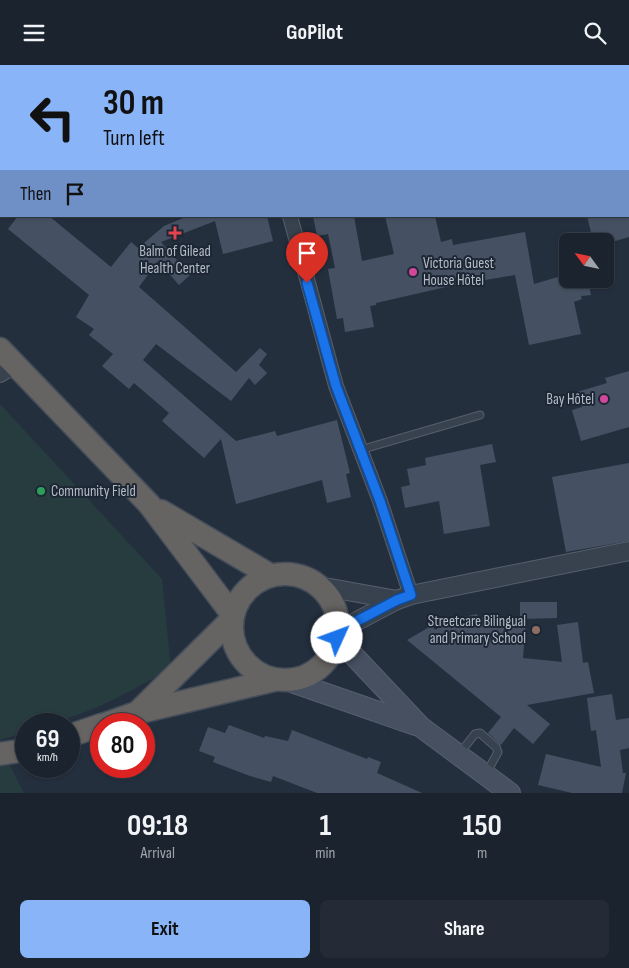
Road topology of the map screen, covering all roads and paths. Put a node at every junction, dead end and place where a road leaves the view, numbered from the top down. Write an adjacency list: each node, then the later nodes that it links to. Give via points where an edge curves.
1 (290, 217): 5 (street, via 336,386)
2 (0, 349): 3 (highway)
3 (9, 370): 6 (highway)
4 (480, 415): 5 (lane)
5 (360, 450): 10 (street, via 380,501)
6 (150, 504): 8 (highway); 11 (highway)
7 (629, 551): 10 (street)
8 (270, 575): 9 (highway, via 288,573 305,577); 11 (highway, via 246,589)
9 (319, 586): 10 (street); 12 (highway, via 337,614)
10 (404, 597): 12 (street)
11 (232, 617): 13 (highway, via 232,640 240,659 255,673); 14 (highway)
12 (338, 635): 13 (highway, via 331,654 320,667 305,676); 15 (main road)
13 (282, 680): 14 (highway); 15 (main road)
14 (136, 713)
15 (420, 727): 18 (main road)
16 (15, 752): 17 (highway)
17 (0, 754)
18 (459, 754): 19 (main road); 19 (lane, via 475,734 480,733 498,752)
19 (486, 775): 20 (main road)
20 (510, 793)

